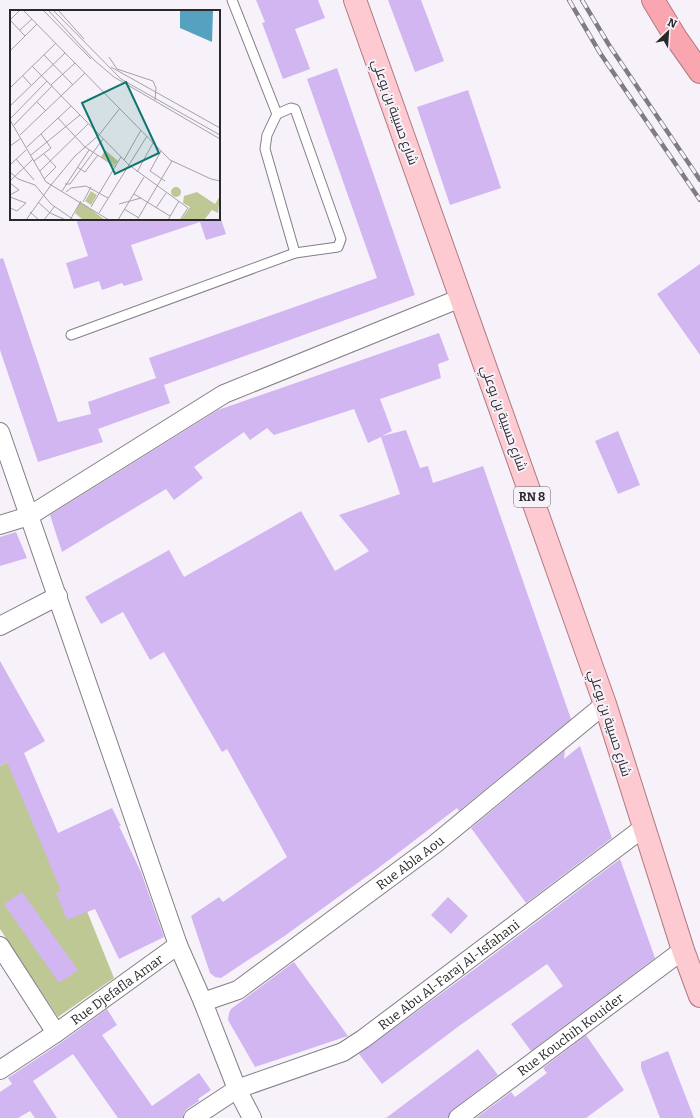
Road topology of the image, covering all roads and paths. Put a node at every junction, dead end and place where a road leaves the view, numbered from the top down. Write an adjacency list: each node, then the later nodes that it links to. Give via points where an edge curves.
1 (232, 0): 5 (lane)
2 (355, 0): 7 (main road, شارع حسيبة بن بوعلي / RN 8)
3 (654, 0): 4 (highway)
4 (700, 72)
5 (277, 114): 6 (lane, via 267,136 265,149); 6 (lane, via 291,108 295,109 341,239 338,247)
6 (295, 253): 8 (lane)
7 (461, 298): 10 (street, via 224,394); 14 (main road, شارع حسيبة بن بوعلي / RN 8)
8 (71, 335)
9 (0, 432): 10 (street)
10 (29, 516): 11 (street); 12 (street)
11 (0, 525)
12 (58, 596): 13 (street); 16 (street)
13 (0, 626)
14 (605, 704): 15 (main road, شارع حسيبة بن بوعلي / RN 8); 20 (street, Rue Abla Aou, via 435,844 238,990)
15 (643, 828): 18 (main road, شارع حسيبة بن بوعلي / RN 8); 23 (street, Rue Abu Al-Faraj Al-Isfahani, via 343,1052)
16 (178, 945): 20 (street); 21 (street, Rue Djefafla Amar)
17 (0, 946): 21 (street)
18 (683, 950): 19 (main road, شارع حسيبة بن بوعلي / RN 8); 26 (street, Rue Kouchih Kouider)
19 (700, 996)
20 (203, 1002): 23 (street)
21 (56, 1033): 22 (street, Rue Djefafla Amar)
22 (0, 1070)
23 (237, 1089): 24 (street, Rue Abu Al-Faraj Al-Isfahani); 25 (street)
24 (193, 1118)
25 (252, 1118)
26 (458, 1118)

